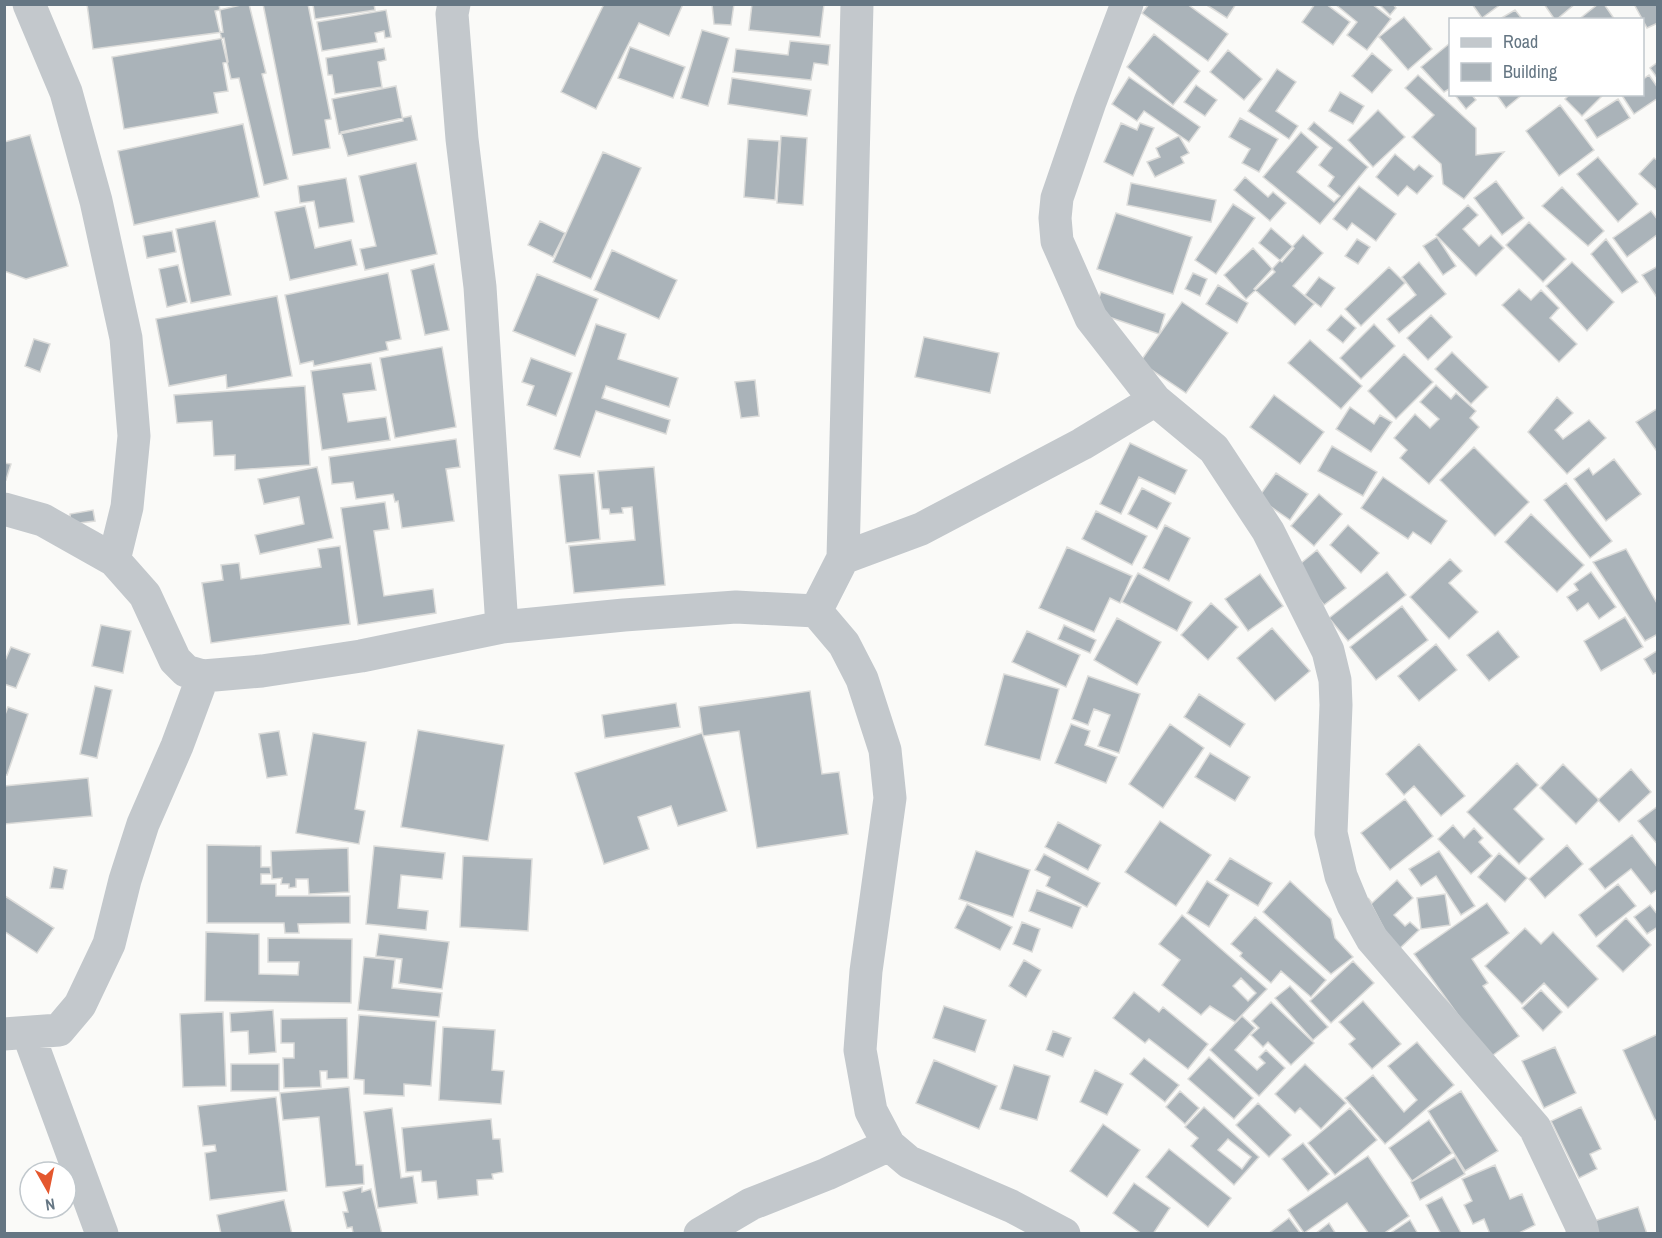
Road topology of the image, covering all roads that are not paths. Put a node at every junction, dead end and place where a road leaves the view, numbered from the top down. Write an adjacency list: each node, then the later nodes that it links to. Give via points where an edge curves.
1 (29, 4): 8 (street, via 66,92 96,201 126,338 134,436 127,507)
2 (857, 4): 7 (street)
3 (1127, 4): 5 (street, via 1057,198 1055,218 1057,241 1091,318)
4 (450, 8): 10 (street, via 480,286)
5 (1155, 400): 7 (street, via 1082,444 921,529); 17 (street, via 1214,449 1268,531 1328,651 1336,705 1331,833 1341,876 1353,905 1372,939 1535,1128)
6 (4, 509): 8 (street, via 43,520)
7 (843, 558): 9 (street)
8 (114, 560): 11 (street, via 145,595 175,660 186,671)
9 (816, 611): 10 (street, via 736,607); 13 (street, via 844,644 862,679 885,750 890,798 866,971 860,1050 871,1111)
10 (502, 627): 11 (street, via 361,656)
11 (203, 676): 12 (street, via 143,824 124,880 109,944 80,1005 59,1030)
12 (16, 1033): 14 (street)
13 (889, 1145): 15 (street, via 752,1204); 16 (street, via 909,1162)
14 (102, 1233)
15 (700, 1233)
16 (1064, 1233)
17 (1583, 1233)

